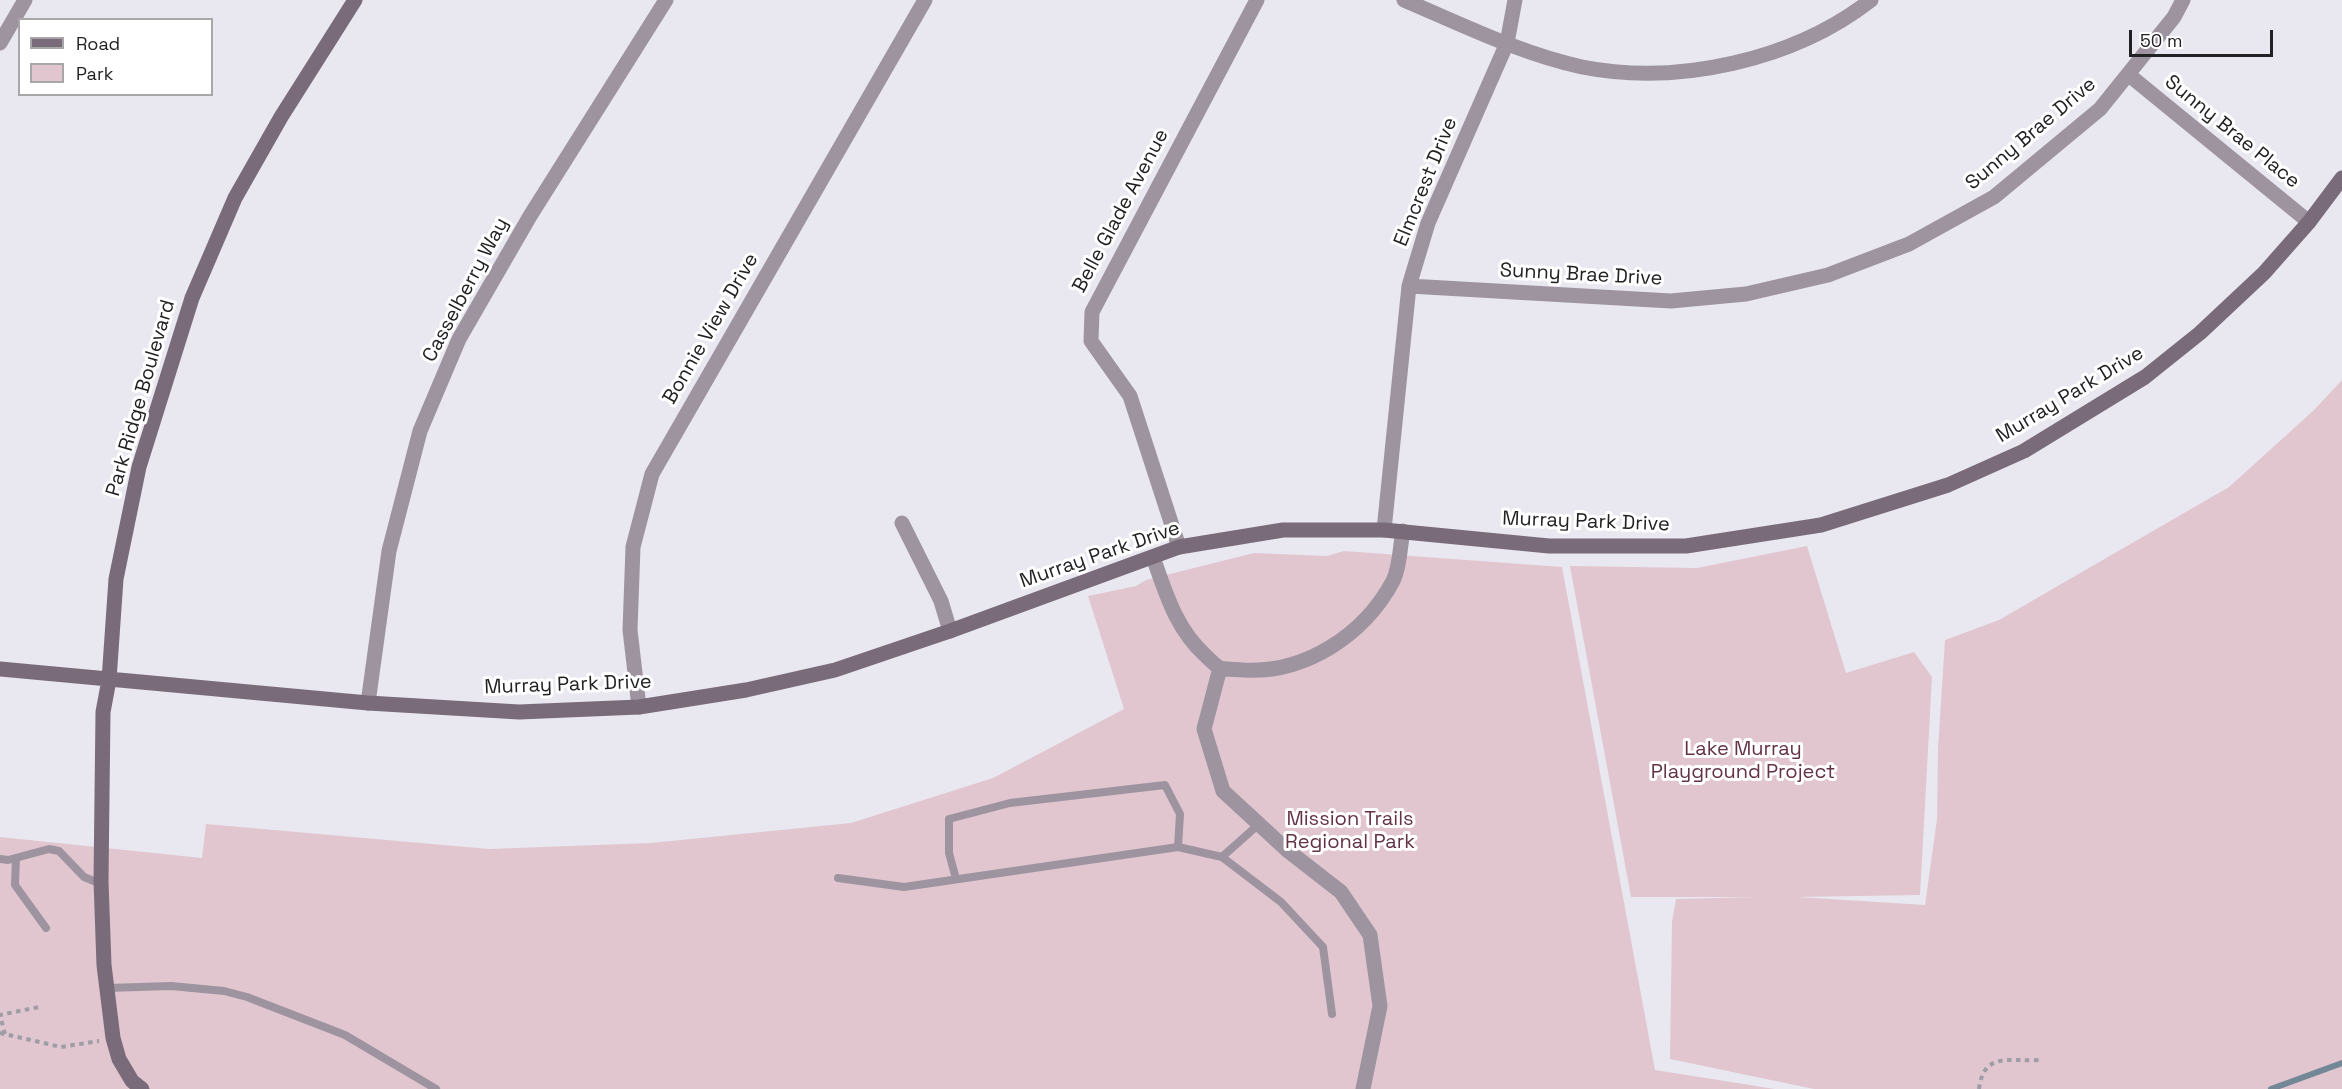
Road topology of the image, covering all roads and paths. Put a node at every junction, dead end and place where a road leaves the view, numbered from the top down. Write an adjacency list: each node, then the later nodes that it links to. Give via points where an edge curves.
1 (25, 0): 10 (street)
2 (355, 0): 24 (street, Park Ridge Boulevard, via 235,198 192,298 139,467 116,579)
3 (666, 0): 25 (street, Casselberry Way, via 530,216 459,339 420,431 389,551)
4 (925, 0): 26 (street, Bonnie View Drive, via 652,474 633,547 630,630)
5 (1257, 0): 19 (street, Belle Glade Avenue, via 1092,312 1091,341 1130,396)
6 (1404, 0): 11 (street)
7 (1515, 0): 11 (street, Elmcrest Drive)
8 (1871, 0): 11 (street, via 1809,38 1759,57 1706,69 1661,73 1582,67)
9 (2184, 0): 12 (street, Sunny Brae Drive)
10 (0, 42)
11 (1507, 43): 15 (street, Elmcrest Drive, via 1428,223)
12 (2128, 75): 14 (street, Sunny Brae Place); 15 (street, Sunny Brae Drive, via 2100,109 1994,197 1909,244 1828,275 1746,294 1671,301)
13 (2342, 178): 14 (street, Murray Park Drive)
14 (2309, 222): 18 (street, Murray Park Drive, via 2200,333 2145,377 2024,451 1948,485 1821,525 1686,546 1549,546)
15 (1409, 286): 17 (street, Elmcrest Drive)
16 (902, 523): 21 (street, via 941,602)
17 (1384, 530): 18 (street, Murray Park Drive); 19 (street, Murray Park Drive, via 1283,530)
18 (1402, 531): 22 (street, via 1394,578 1362,622 1336,645 1283,668)
19 (1179, 548): 20 (street, Murray Park Drive)
20 (1154, 556): 21 (street, Murray Park Drive); 22 (street, via 1180,627)
21 (950, 631): 26 (street, Murray Park Drive, via 835,670 746,690)
22 (1220, 668): 27 (street, via 1204,729 1223,791)
23 (0, 669): 24 (street, Murray Park Drive)
24 (108, 680): 25 (street, Murray Park Drive); 34 (street, Park Ridge Boulevard, via 103,712)
25 (368, 703): 26 (street, Murray Park Drive, via 519,712)
26 (639, 707)
27 (1259, 824): 29 (lane); 44 (street, via 1341,892 1370,935 1380,1006)
28 (1178, 847): 29 (lane); 33 (lane); 33 (lane, via 1180,814 1164,784 1010,803 948,819 949,854)
29 (1222, 856): 38 (lane, via 1281,902 1323,947)
30 (15, 858): 31 (lane); 34 (lane, via 49,849 59,851 84,877); 35 (lane, via 15,885)
31 (0, 859)
32 (838, 878): 33 (lane, via 904,887)
33 (956, 879)
34 (101, 884): 36 (street, Park Ridge Boulevard)
35 (46, 928)
36 (105, 988): 40 (street, Park Ridge Boulevard); 43 (lane, via 171,986 247,997 345,1035)
37 (39, 1007): 39 (path, via 0,1015)
38 (1332, 1014)
39 (2, 1034): 40 (path, via 61,1047)
40 (112, 1038): 42 (street, Park Ridge Boulevard, via 128,1074)
41 (2039, 1060): 45 (path, via 1998,1061 1982,1071)
42 (142, 1089)
43 (436, 1089)
44 (1363, 1089)
45 (1979, 1089)

